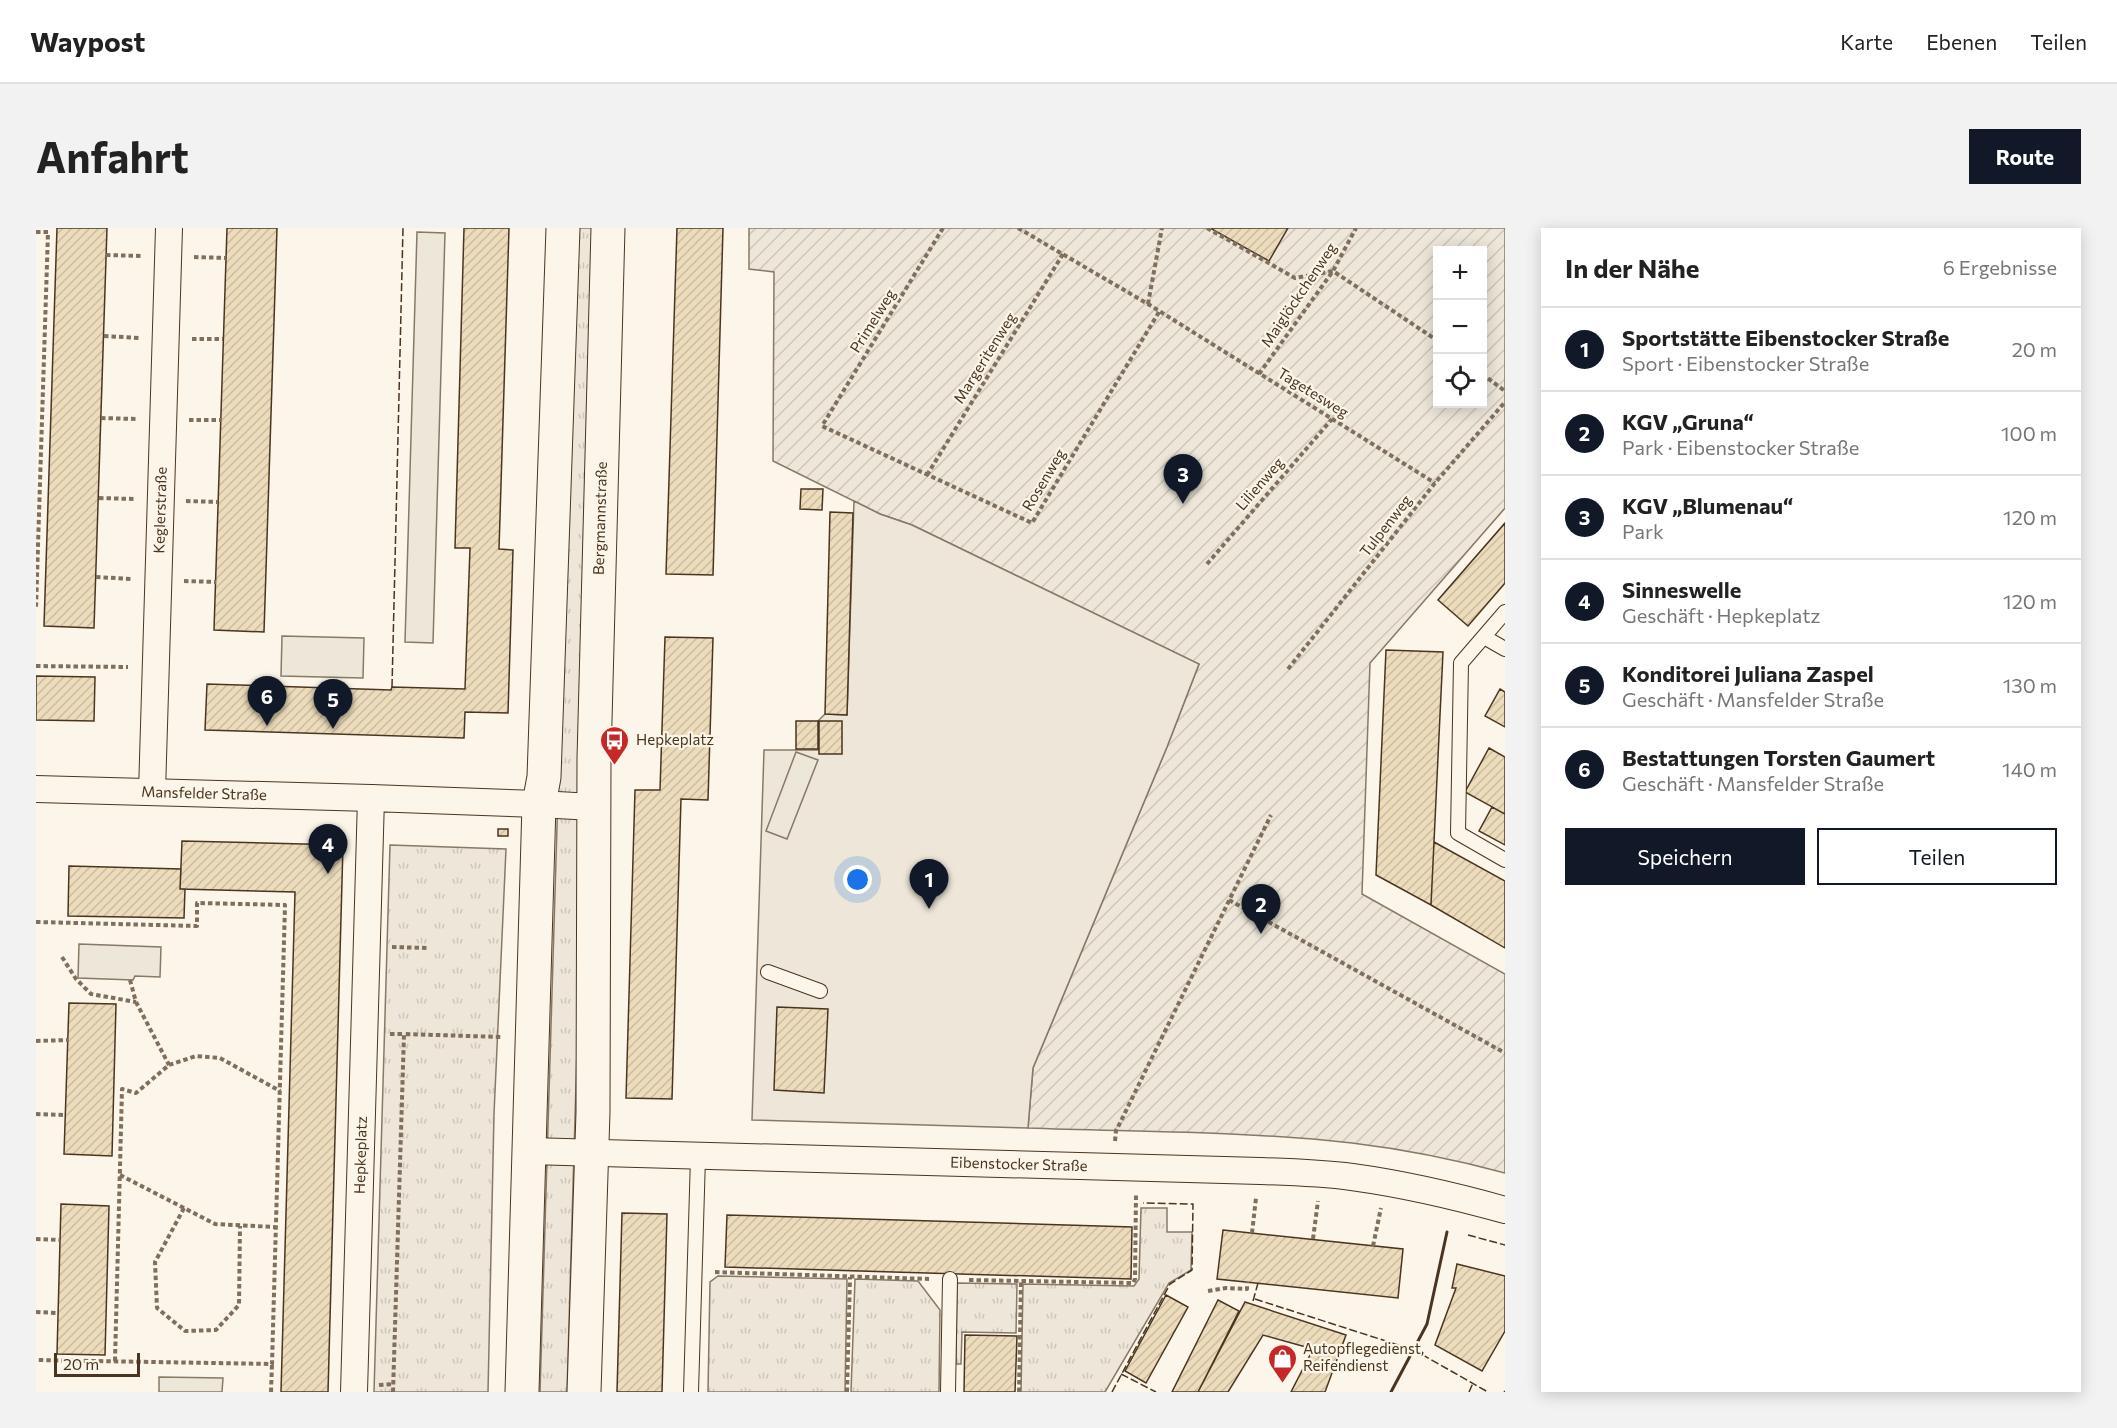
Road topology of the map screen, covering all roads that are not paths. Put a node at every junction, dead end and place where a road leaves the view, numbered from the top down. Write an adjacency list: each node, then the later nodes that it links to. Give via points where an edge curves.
1 (169, 228): 8 (street, Keglerstraße)
2 (563, 228): 10 (street, via 544,777)
3 (608, 228): 11 (street, Bergmannstraße)
4 (1505, 612): 5 (lane)
5 (1484, 637): 6 (lane); 12 (lane, via 1461,663 1458,833)
6 (1505, 649)
7 (36, 789): 8 (street, Mansfelder Straße)
8 (152, 792): 9 (street, Mansfelder Straße)
9 (371, 798): 10 (street); 20 (street, Hepkeplatz)
10 (539, 804): 11 (street); 15 (street)
11 (593, 807): 16 (street)
12 (1505, 860)
13 (768, 972): 14 (lane)
14 (820, 991)
15 (529, 1151): 16 (street, Eibenstocker Straße); 21 (street)
16 (591, 1153): 17 (street, Eibenstocker Straße); 22 (street)
17 (698, 1156): 18 (street, Eibenstocker Straße, via 1322,1174 1387,1183); 23 (lane)
18 (1505, 1210)
19 (950, 1280): 24 (lane)
20 (354, 1392)
21 (522, 1392)
22 (584, 1392)
23 (691, 1392)
24 (948, 1392)

